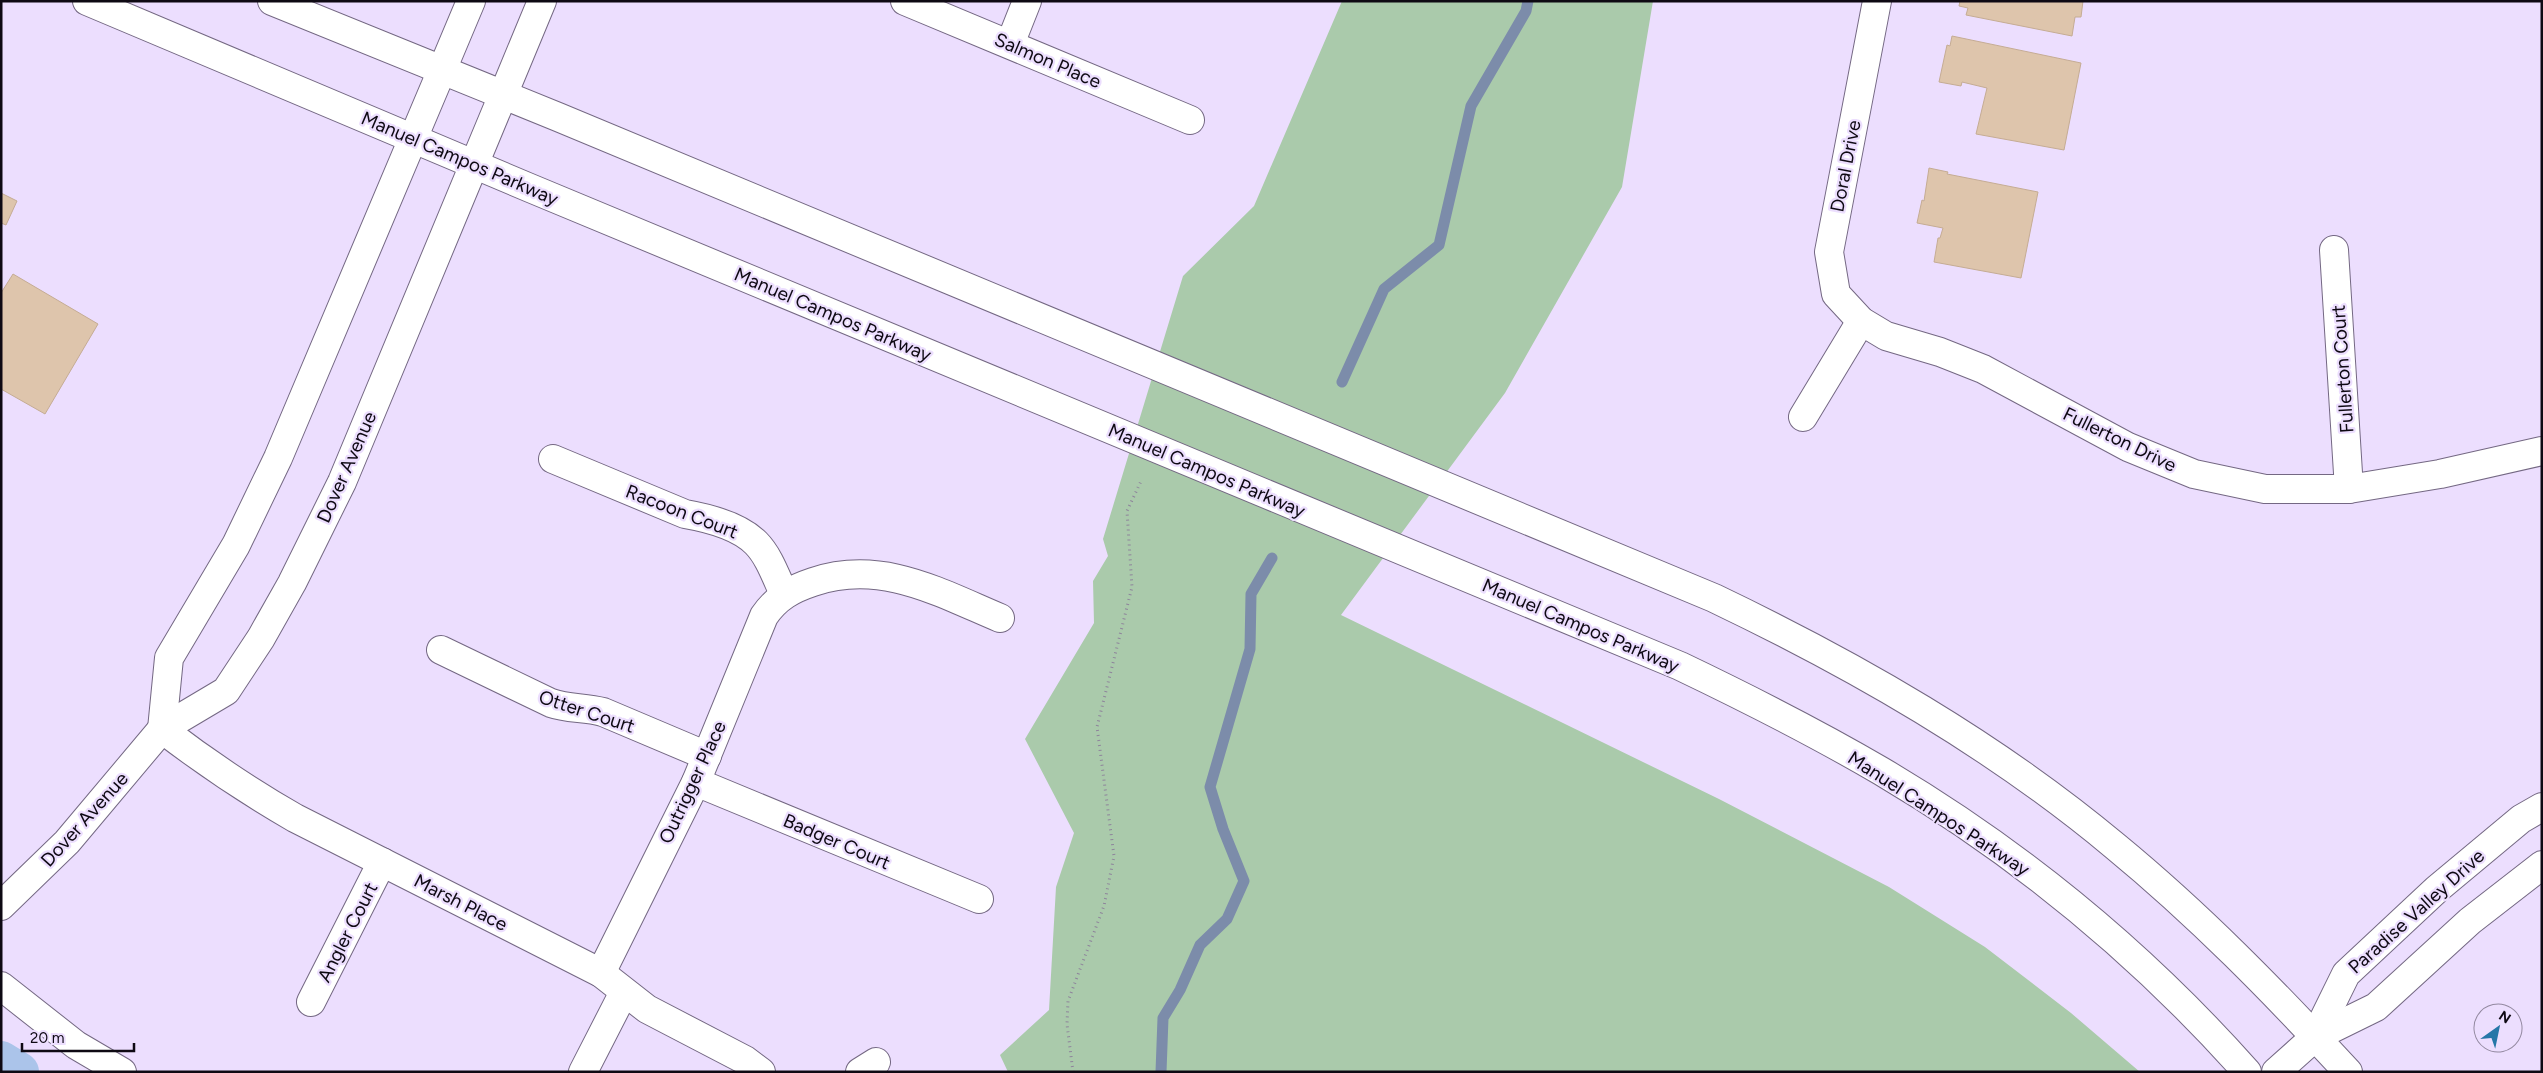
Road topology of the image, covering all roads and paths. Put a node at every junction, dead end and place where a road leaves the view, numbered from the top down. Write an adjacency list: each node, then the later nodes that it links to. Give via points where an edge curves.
1 (87, 1): 12 (main road, Manuel Campos Parkway)
2 (272, 1): 9 (main road)
3 (471, 1): 9 (main road)
4 (542, 1): 10 (main road)
5 (905, 1): 8 (main road, Salmon Place)
6 (1027, 1): 8 (main road)
7 (1877, 1): 15 (main road, Doral Drive, via 1829,252 1836,294)
8 (1010, 44): 11 (main road, Salmon Place)
9 (442, 70): 10 (main road); 12 (main road)
10 (502, 95): 13 (main road); 36 (main road, via 1714,598 1808,643 1929,714 2025,777 2114,845 2202,921)
11 (1190, 120)
12 (412, 138): 13 (main road, Manuel Campos Parkway); 24 (main road, via 278,458 236,545 169,658)
13 (474, 164): 17 (main road, Manuel Campos Parkway); 24 (main road, Dover Avenue, via 342,482 292,583 226,691)
14 (2334, 250): 20 (main road, Fullerton Court)
15 (1861, 321): 16 (main road); 20 (main road, Fullerton Drive, via 1886,336 1983,369 2128,447 2194,474 2265,489)
16 (1803, 417)
17 (1156, 448): 40 (path, via 1128,510 1132,587 1097,727 1114,856 1104,906 1068,1001 1067,1024); 41 (main road, Manuel Campos Parkway, via 1680,666 1768,708 1882,772 1980,836 2066,899 2149,970)
18 (2542, 451): 20 (main road, Fullerton Drive, via 2440,474)
19 (553, 459): 21 (main road, Racoon Court, via 686,514 707,518 742,533 756,543)
20 (2349, 489)
21 (784, 594): 22 (main road, via 833,575 859,572 919,584); 25 (main road, Outrigger Place, via 764,616)
22 (1000, 618)
23 (441, 650): 25 (main road, Otter Court, via 551,703 603,712)
24 (162, 729): 28 (main road, Marsh Place, via 250,792); 31 (main road, Dover Avenue, via 67,842)
25 (707, 756): 26 (main road, Outrigger Place)
26 (696, 782): 30 (main road, Badger Court); 32 (main road, Outrigger Place)
27 (2542, 807): 36 (main road, Paradise Valley Drive, via 2521,819 2437,889 2346,974)
28 (382, 862): 32 (main road, Marsh Place); 35 (main road, Angler Court)
29 (2542, 865): 36 (main road, Paradise Valley Drive, via 2470,921 2376,1007)
30 (979, 899)
31 (1, 906)
32 (601, 973): 34 (main road, Marsh Place)
33 (1, 986): 37 (main road, via 76,1044)
34 (624, 992): 38 (main road); 39 (main road, Marsh Place, via 647,1009)
35 (311, 1002)
36 (2315, 1037): 42 (main road, Paradise Valley Drive); 43 (main road)
37 (122, 1072)
38 (583, 1072)
39 (762, 1072)
40 (1073, 1072)
41 (2247, 1072)
42 (2276, 1072)
43 (2348, 1072)

